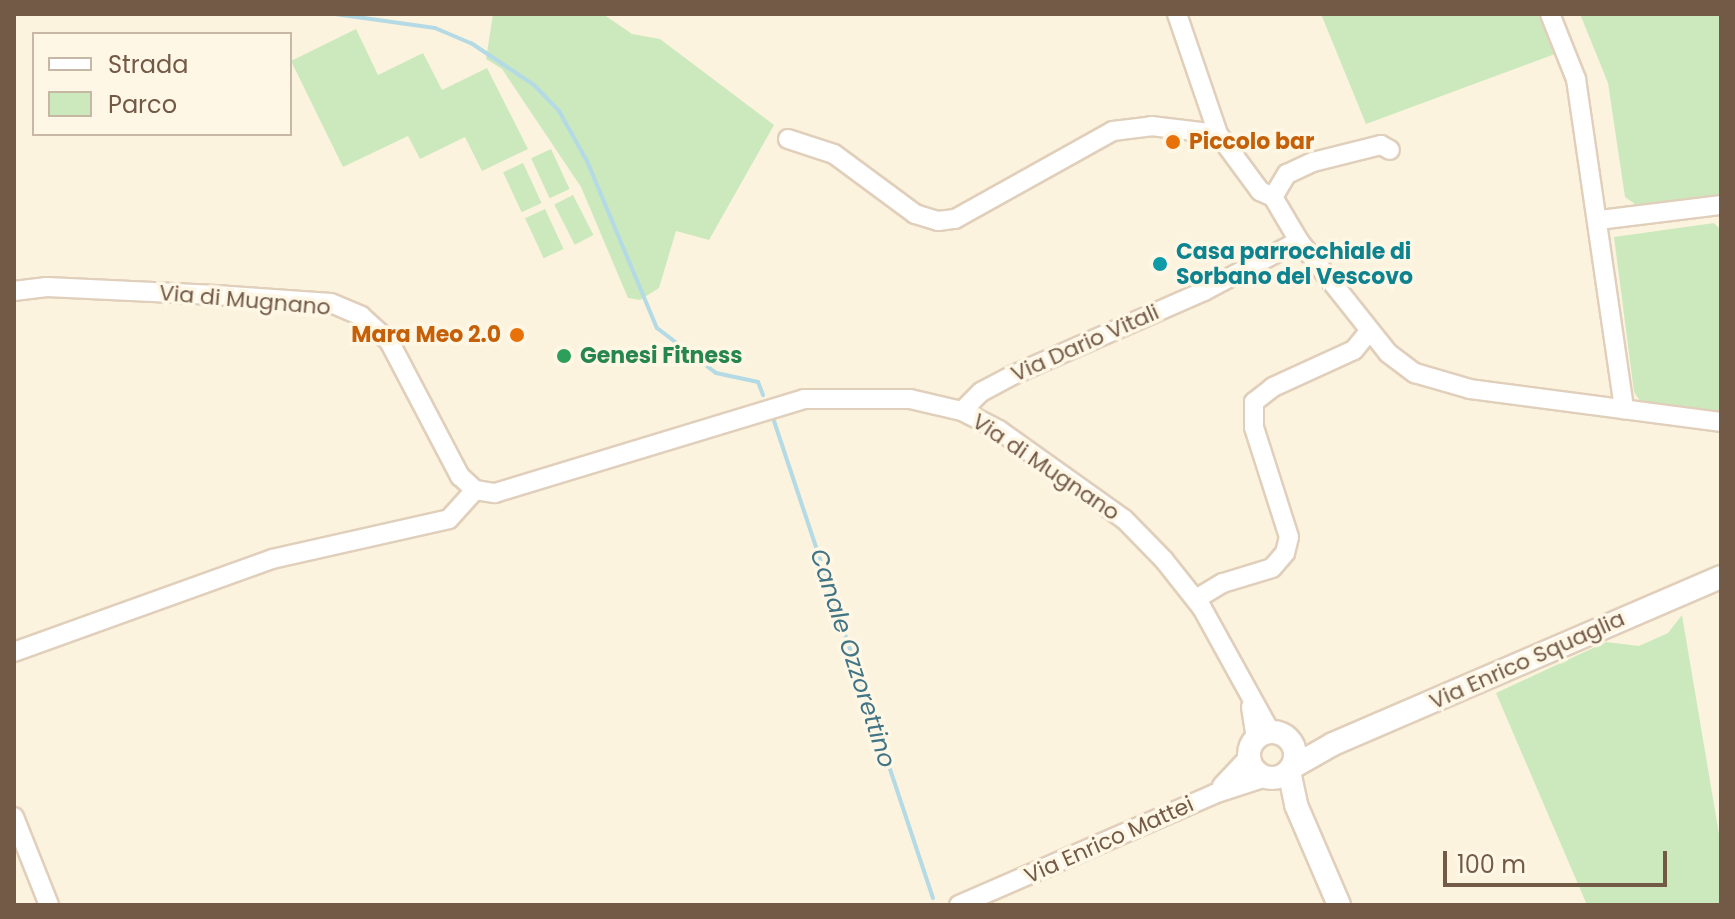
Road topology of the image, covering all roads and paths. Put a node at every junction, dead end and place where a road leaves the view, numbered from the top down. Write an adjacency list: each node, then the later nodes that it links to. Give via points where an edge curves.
1 (1177, 14): 3 (street)
2 (1550, 14): 8 (street, via 1576,79)
3 (1218, 134): 4 (street, via 1141,126 1113,131 955,219 938,221 915,214 834,154); 6 (street, via 1260,191)
4 (788, 139)
5 (1390, 150): 6 (street, via 1381,145 1313,162 1287,174)
6 (1273, 197): 9 (street)
7 (1721, 205): 8 (street)
8 (1599, 220): 12 (street)
9 (1299, 241): 11 (street); 13 (street, Via Dario Vitali, via 1204,291 1013,375 981,392)
10 (14, 291): 15 (street, Via di Mugnano, via 47,287 331,303 361,316 389,341 460,476)
11 (1368, 333): 12 (street, via 1415,373 1438,380); 17 (street, via 1354,350 1273,387 1254,402 1254,427 1289,537 1285,553 1272,568 1223,583)
12 (1624, 410): 14 (street)
13 (962, 411): 15 (street, Via di Mugnano, via 910,399 804,399 755,410 537,483 495,493); 17 (street, Via di Mugnano, via 999,430 1124,519)
14 (1721, 422)
15 (475, 490): 18 (street, via 449,519 272,559)
16 (1721, 577): 20 (street, Via Enrico Squaglia)
17 (1196, 599): 19 (street, Via di Mugnano, via 1250,700)
18 (14, 652)
19 (1265, 741): 20 (street); 21 (street, via 1254,769); 21 (street, via 1294,747); 22 (street, Via Enrico Mattei)
20 (1333, 744): 21 (street, Via Enrico Squaglia)
21 (1279, 773): 22 (street, Via Enrico Mattei); 26 (street)
22 (1214, 794): 25 (street, Via Enrico Mattei)
23 (14, 817): 24 (street)
24 (49, 905)
25 (959, 905)
26 (1339, 905)

